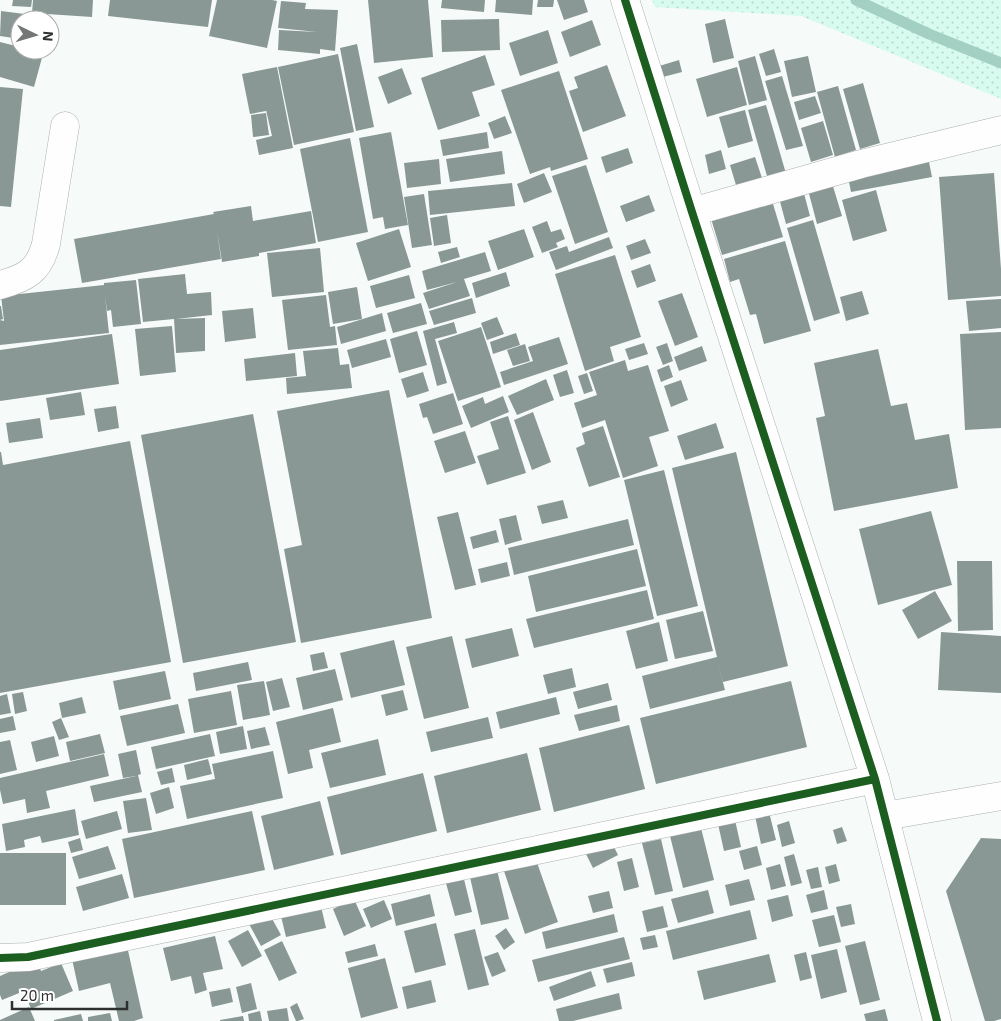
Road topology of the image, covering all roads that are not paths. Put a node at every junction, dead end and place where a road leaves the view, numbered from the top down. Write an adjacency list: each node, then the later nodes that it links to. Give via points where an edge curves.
1 (626, 3): 4 (street)
2 (65, 126): 5 (street, via 43,256 28,273 16,281)
3 (1001, 130): 4 (street, via 861,164)
4 (692, 212): 6 (street)
5 (0, 285)
6 (875, 779): 8 (street); 9 (street, via 38,955)
7 (1001, 796): 8 (street)
8 (885, 816): 10 (street)
9 (0, 958)
10 (937, 1021)

